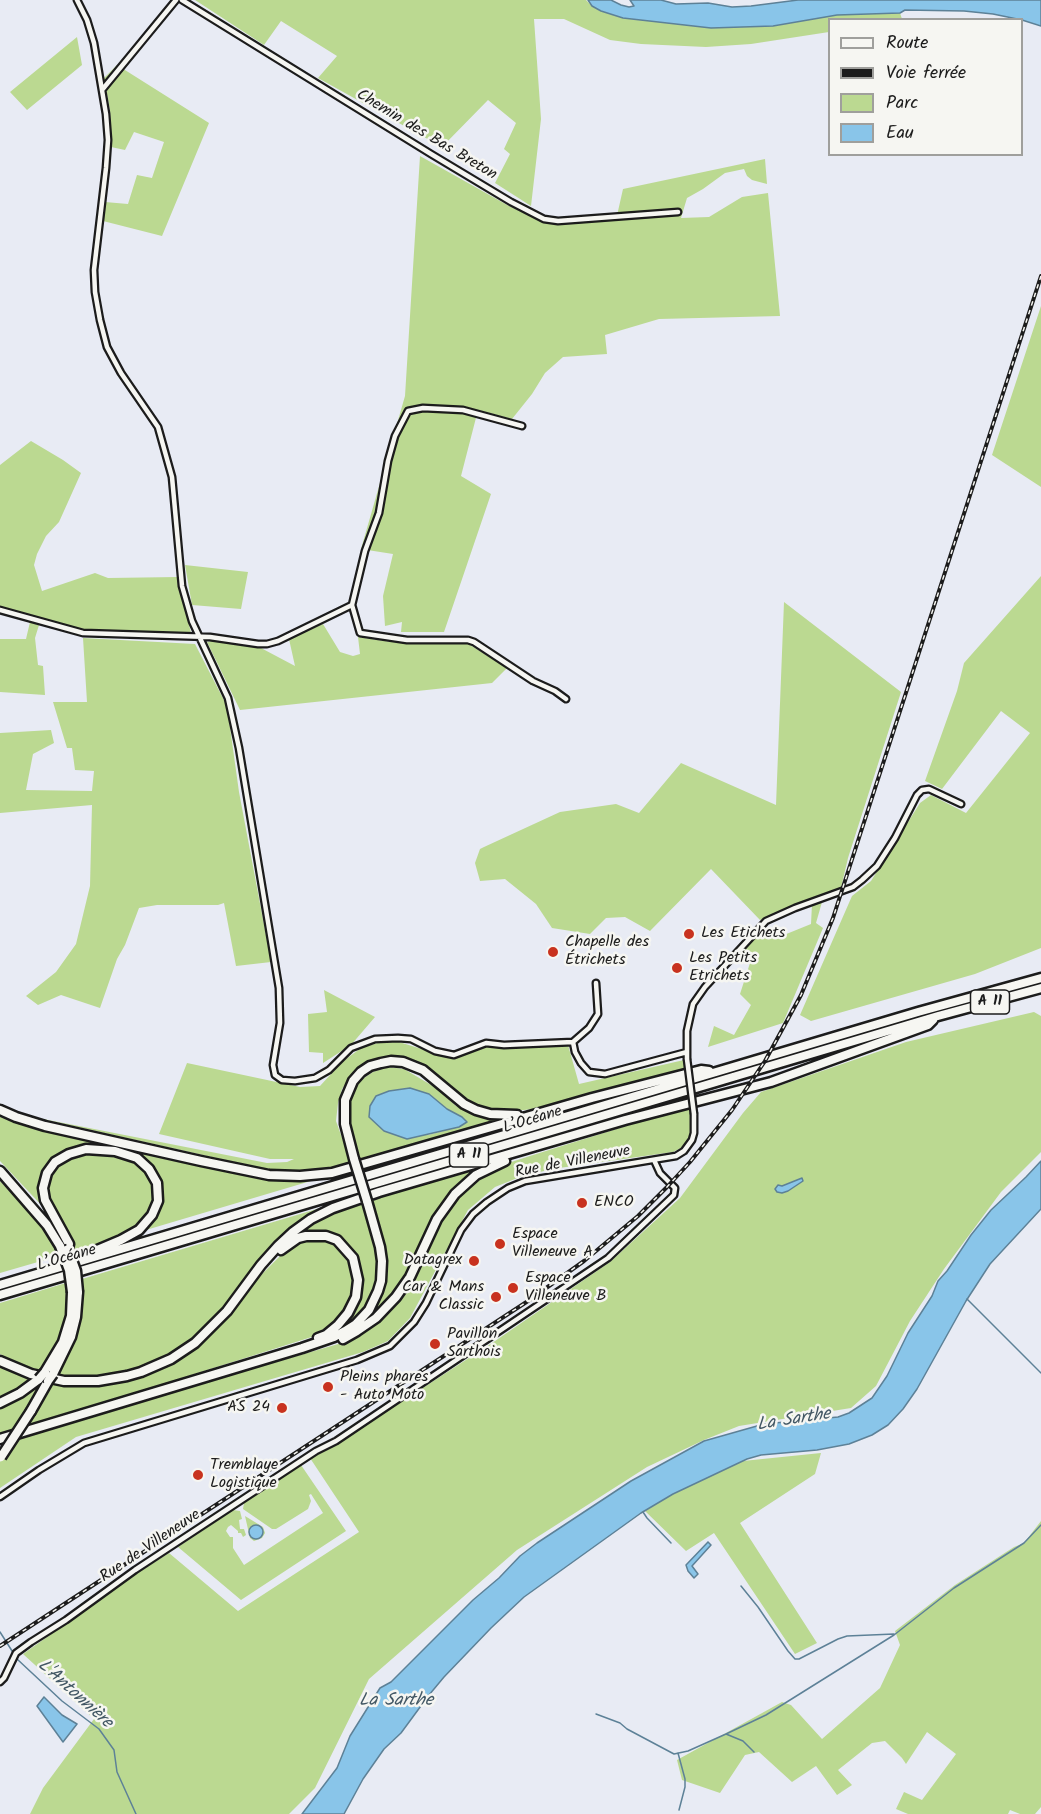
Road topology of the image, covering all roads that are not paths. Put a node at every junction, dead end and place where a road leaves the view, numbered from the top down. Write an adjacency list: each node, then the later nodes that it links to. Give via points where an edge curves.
1 (77, 0): 4 (street, via 94,43)
2 (176, 0): 4 (street)
3 (182, 0): 5 (street, Chemin des Bas Breton, via 544,219)
4 (102, 90): 9 (street, via 108,140 94,270 98,310 107,347 158,427 172,477 182,586)
5 (678, 212)
6 (522, 426): 7 (street, via 463,410 408,411 395,436 379,513)
7 (352, 605): 9 (street, via 267,644); 10 (street, via 360,633 407,640 468,640)
8 (0, 610): 9 (street, via 83,633)
9 (200, 637): 16 (street, via 228,698 239,748 279,988 275,1075 282,1080 315,1078 351,1048 375,1039 411,1040 435,1052 454,1055 486,1043)
10 (566, 699)
11 (961, 804): 17 (street, Rue de Villeneuve, via 922,790 877,866 862,880 766,921 693,1004)
12 (1041, 978): 18 (highway, L’Océane / A 11)
13 (596, 983): 16 (street, via 598,1014)
14 (1041, 988): 15 (highway, L’Océane / A 11)
15 (938, 1016): 21 (highway, via 928,1025 771,1082); 28 (highway, L’Océane / A 11)
16 (573, 1042): 17 (street, via 581,1064 589,1072 605,1074)
17 (687, 1052): 22 (street, Rue de Villeneuve, bridge, via 694,1114 692,1140 676,1156)
18 (715, 1072): 20 (highway, via 701,1070); 25 (highway, L’Océane / A 11)
19 (0, 1110): 20 (highway, via 28,1122 284,1177 332,1173)
20 (529, 1115): 30 (highway, bridge, via 476,1110 423,1070 404,1062 381,1063 361,1072 345,1100 345,1124 380,1247 382,1272 378,1291 369,1310 356,1324 334,1337)
21 (569, 1136): 26 (highway, via 333,1208 293,1232); 30 (highway, via 493,1166 467,1181 437,1219 403,1288 367,1325 327,1345)
22 (654, 1160): 35 (street, Rue de Villeneuve, via 525,1181 495,1195 460,1230 414,1322 396,1341 375,1353 84,1443); 36 (street, Rue de Villeneuve, via 675,1188 674,1195 608,1258 31,1642 16,1653)
23 (0, 1171): 24 (highway)
24 (66, 1246): 25 (highway, via 44,1194 47,1173 55,1162 69,1154 96,1149 132,1156 149,1168 156,1179 158,1196 147,1222 121,1240); 31 (highway, bridge, via 75,1292 63,1342)
25 (53, 1268): 27 (highway, L’Océane / A 11)
26 (255, 1273): 29 (highway, via 227,1311 195,1343 141,1372 98,1381 64,1381); 30 (highway, via 298,1238 326,1236 337,1240 353,1258 358,1280 356,1297 339,1325 326,1335)
27 (0, 1285)
28 (0, 1295)
29 (0, 1361)
30 (242, 1366): 33 (highway)
31 (46, 1376): 32 (highway); 34 (highway, bridge, via 30,1411)
32 (0, 1403)
33 (0, 1439)
34 (0, 1458)
35 (0, 1497)
36 (0, 1682)

